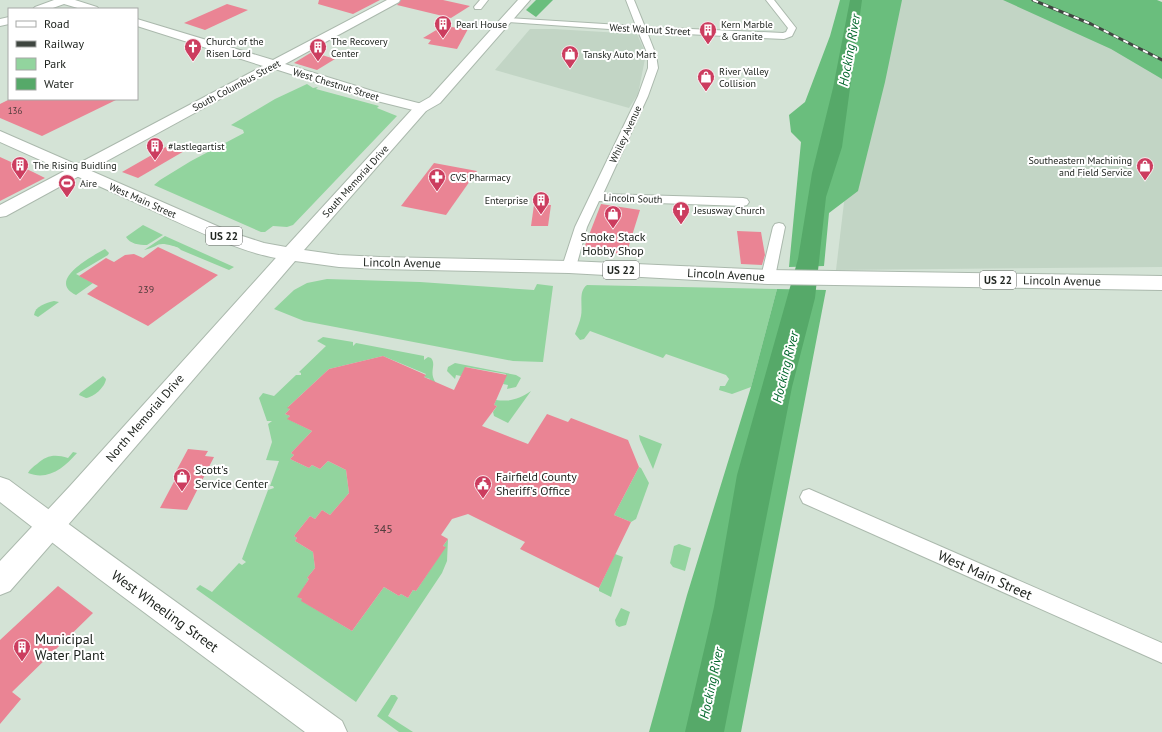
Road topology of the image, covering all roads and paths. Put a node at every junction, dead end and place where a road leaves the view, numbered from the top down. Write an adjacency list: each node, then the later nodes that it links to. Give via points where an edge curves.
1 (64, 0): 9 (street); 10 (street)
2 (395, 0): 14 (street, South Columbus Street)
3 (484, 0): 8 (street)
4 (513, 0): 15 (main road, South Memorial Drive, via 423,98)
5 (524, 0): 11 (main road, South Memorial Drive)
6 (630, 0): 13 (street, Whiley Avenue)
7 (770, 0): 13 (street, West Walnut Street, via 790,25 791,31 786,35)
8 (478, 7)
9 (42, 8)
10 (90, 8)
11 (507, 20): 13 (street, West Walnut Street); 15 (main road, South Memorial Drive, via 435,100)
12 (138, 22): 14 (street, West Chestnut Street)
13 (642, 29): 18 (street, Whiley Avenue, via 654,61 652,75)
14 (274, 65): 15 (street, West Chestnut Street, via 386,100); 17 (street, South Columbus Street)
15 (421, 108): 22 (main road, South Memorial Drive)
16 (0, 136): 17 (main road, West Main Street / US 22)
17 (78, 171): 20 (street, South Columbus Street); 22 (main road, West Main Street / US 22, via 227,237 261,249)
18 (595, 197): 19 (street, Lincoln South); 23 (street, Whiley Avenue, via 581,227)
19 (743, 202)
20 (0, 212)
21 (779, 227): 24 (street)
22 (290, 254): 23 (main road, Lincoln Avenue / US 22, via 339,261); 28 (main road, North Memorial Drive)
23 (569, 267): 24 (main road, Lincoln Avenue / US 22)
24 (774, 277): 25 (main road, Lincoln Avenue / US 22)
25 (1162, 283)
26 (0, 488): 28 (street, West Wheeling Street)
27 (809, 497): 30 (street, West Main Street)
28 (49, 526): 29 (main road, North Memorial Drive); 31 (street, West Wheeling Street)
29 (0, 581)
30 (1162, 653)
31 (331, 732)

